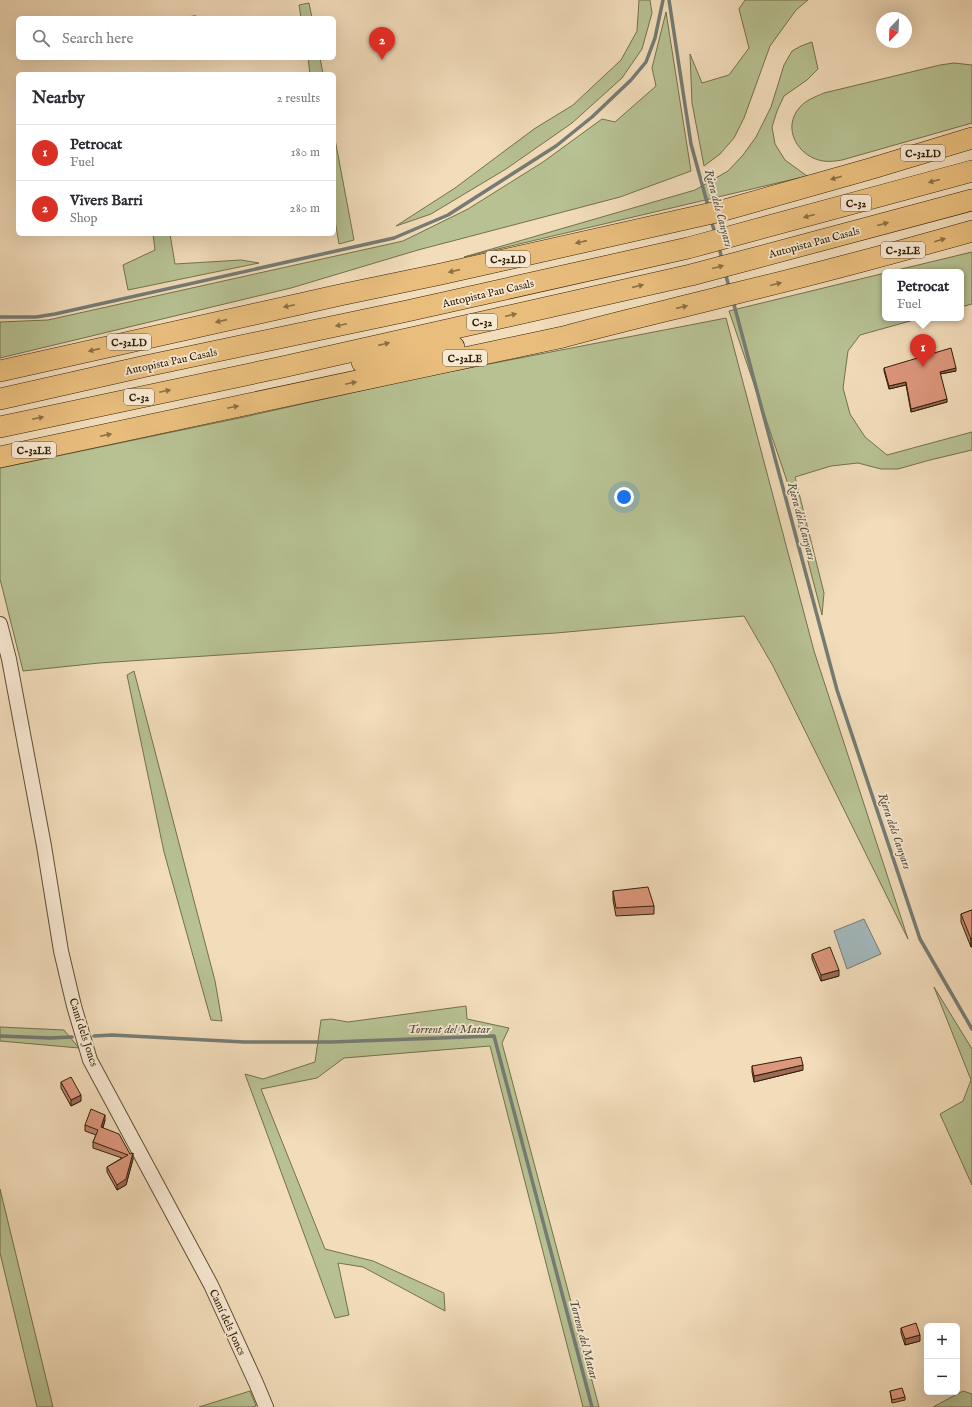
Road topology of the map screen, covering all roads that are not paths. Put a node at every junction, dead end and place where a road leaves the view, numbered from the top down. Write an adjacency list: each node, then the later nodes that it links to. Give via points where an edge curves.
1 (972, 138): 4 (highway, C-32LD, one-way to 4)
2 (972, 171): 7 (highway, Autopista Pau Casals / C-32, one-way to 7, via 681,250)
3 (972, 200): 9 (highway, Autopista Pau Casals / C-32, one-way to 3, via 685,276)
4 (726, 209): 5 (highway, C-32)
5 (675, 224): 7 (highway, C-32, via 608,250 504,277); 10 (highway, C-32LD, one-way to 10)
6 (972, 231): 8 (highway, C-32LE, one-way to 6, via 884,256)
7 (407, 312): 11 (highway, Autopista Pau Casals / C-32, one-way to 11)
8 (617, 322): 9 (highway, C-32, via 320,368); 13 (highway, C-32LE, one-way to 8, via 563,337)
9 (278, 368): 12 (highway, Autopista Pau Casals / C-32, one-way to 9)
10 (0, 371)
11 (0, 399)
12 (0, 426)
13 (0, 457)
14 (0, 624): 15 (street, Camí dels Joncs, via 9,659 61,950 90,1060 211,1285)
15 (266, 1407)

